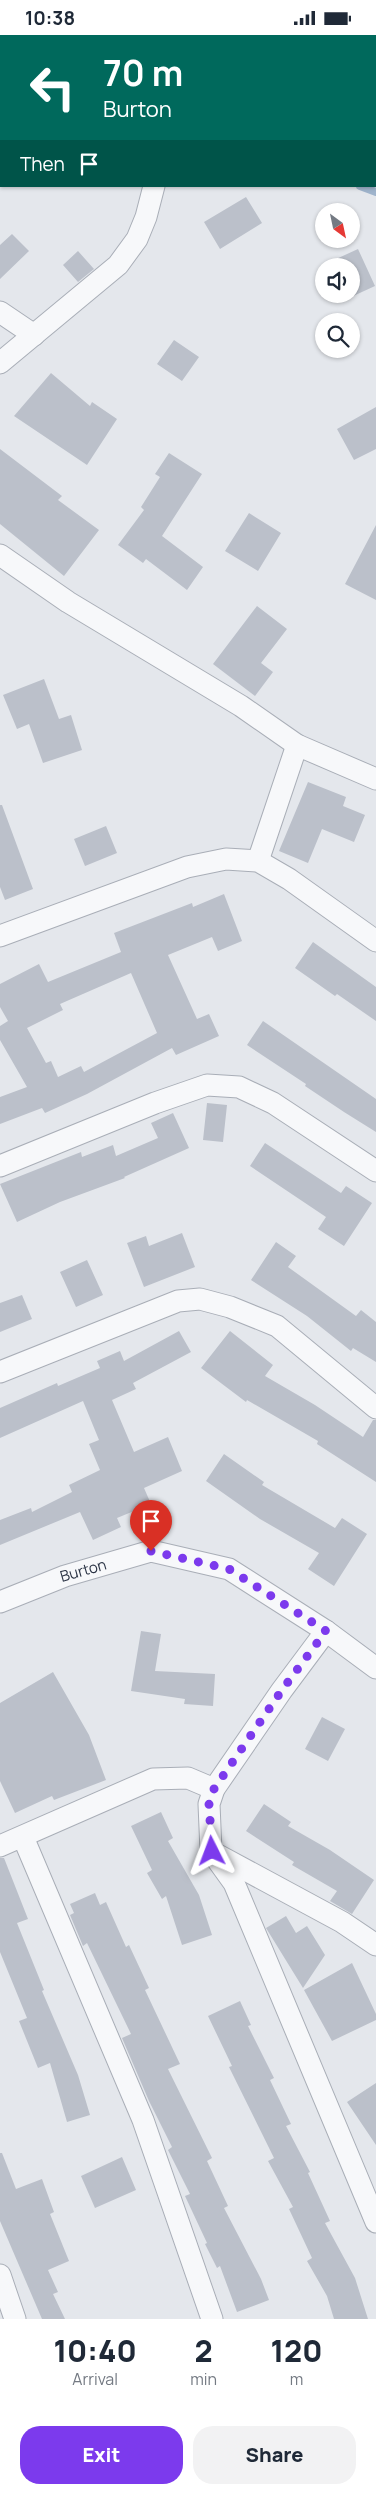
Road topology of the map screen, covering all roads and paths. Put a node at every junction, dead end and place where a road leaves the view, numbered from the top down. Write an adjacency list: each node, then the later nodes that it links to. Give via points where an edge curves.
1 (154, 187): 3 (street, via 137,239 118,265)
2 (0, 313): 3 (street)
3 (34, 335): 4 (street)
4 (0, 363)
5 (0, 555): 6 (street, via 68,602 241,706)
6 (297, 745): 7 (street); 8 (street)
7 (376, 779)
8 (258, 861): 9 (street, via 226,859 187,867); 10 (street)
9 (1, 934)
10 (376, 941)
11 (0, 1166): 12 (street, via 208,1085 238,1087 272,1103)
12 (376, 1171)
13 (0, 1372): 14 (street, via 178,1301 200,1299 230,1307 277,1327)
14 (376, 1408)
15 (0, 1602): 16 (street, Burton, via 65,1576 151,1551 229,1569)
16 (326, 1631): 17 (street, Burton); 18 (street)
17 (376, 1668)
18 (214, 1789): 19 (street, via 188,1779 153,1779); 21 (street, via 209,1804)
19 (23, 1837): 20 (street); 26 (street, via 143,2120)
20 (0, 1846)
21 (212, 1851): 22 (street); 23 (street, via 234,1883)
22 (376, 1945)
23 (376, 2222)
24 (0, 2275): 25 (street)
25 (15, 2319)
26 (212, 2319)

